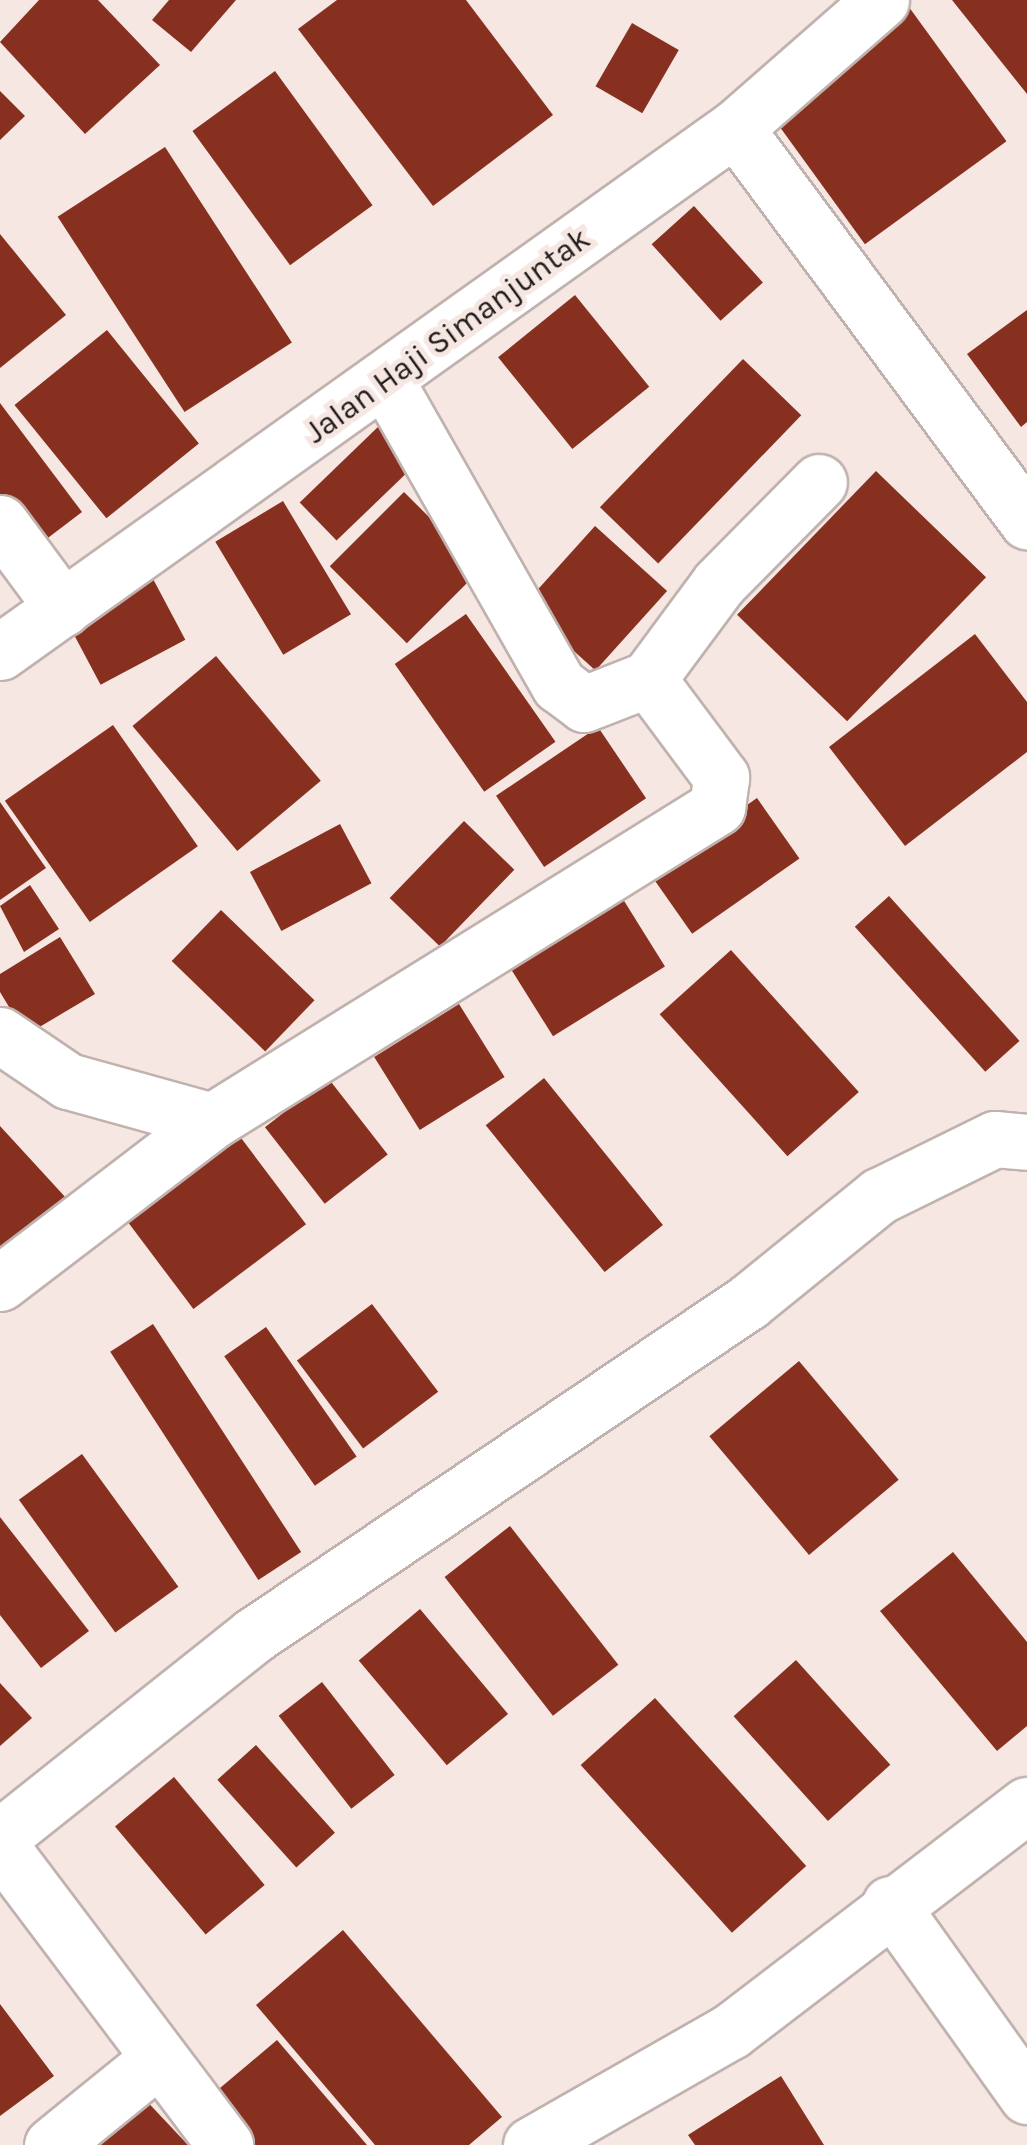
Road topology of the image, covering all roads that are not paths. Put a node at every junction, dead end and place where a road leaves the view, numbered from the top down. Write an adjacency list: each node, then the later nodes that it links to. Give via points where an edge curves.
1 (881, 0): 2 (street, Jalan Haji Simanjuntak)
2 (735, 128): 3 (street, Jalan Haji Simanjuntak); 5 (street)
3 (386, 380): 7 (street, Jalan Haji Simanjuntak); 9 (street, via 559,685 584,704)
4 (819, 482): 9 (street, via 719,583)
5 (1027, 521)
6 (0, 523): 7 (street)
7 (62, 608): 8 (street, Jalan Haji Simanjuntak)
8 (0, 652)
9 (648, 679): 11 (street, via 721,777 717,807)
10 (0, 1035): 11 (street, via 68,1081)
11 (212, 1121): 13 (street)
12 (1027, 1142): 15 (street, via 995,1139 879,1196 748,1302 254,1636)
13 (0, 1283)
14 (1027, 1805): 17 (street)
15 (0, 1838)
16 (0, 1846): 18 (street)
17 (890, 1904): 19 (street); 22 (street, via 731,2031)
18 (158, 2059): 20 (street); 21 (street)
19 (1027, 2096)
20 (52, 2145)
21 (225, 2145)
22 (531, 2145)

